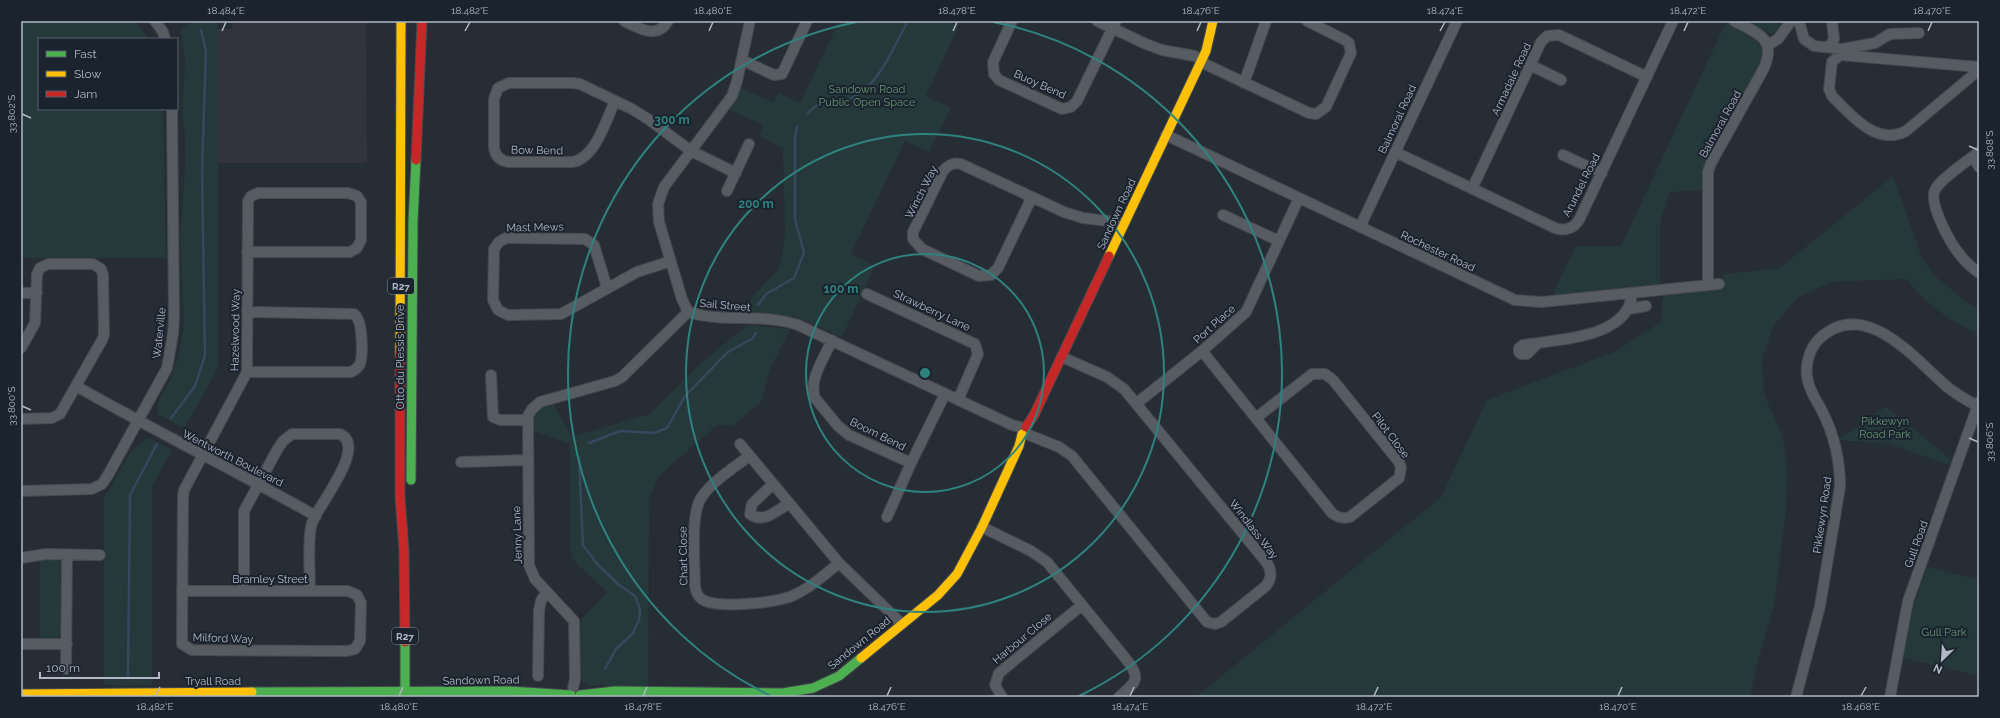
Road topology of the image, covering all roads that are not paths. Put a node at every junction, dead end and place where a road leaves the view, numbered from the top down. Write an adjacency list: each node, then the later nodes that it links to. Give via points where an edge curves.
1 (154, 21): 21 (street)
2 (402, 21): 96 (street, Otto du Plessis Drive / R27, via 400,497)
3 (422, 21): 89 (street, Otto du Plessis Drive / R27, via 412,221)
4 (624, 21): 5 (street, via 654,32 662,29)
5 (668, 21)
6 (750, 21): 24 (street, Sail Street)
7 (807, 21): 24 (street, via 782,74 774,76)
8 (1012, 21): 19 (street, Buoy Bend, via 993,62 994,74 1000,80 1062,109 1071,107 1076,101)
9 (1097, 21): 19 (street)
10 (1213, 21): 25 (street, Sandown Road)
11 (1266, 21): 30 (street)
12 (1307, 21): 30 (street, via 1342,38 1350,48 1349,59 1324,110 1309,114)
13 (1457, 21): 36 (street, Balmoral Road)
14 (1673, 21): 28 (street, Arundel Road)
15 (1734, 21): 22 (street, via 1764,37)
16 (1791, 21): 22 (street, via 1778,40)
17 (1799, 21): 23 (street, via 1806,42 1814,46)
18 (1832, 21): 23 (street, via 1834,39)
19 (1115, 25): 25 (street, via 1146,44 1162,50 1195,56)
20 (1919, 33): 23 (street, via 1890,34 1875,43 1860,46)
21 (164, 35)
22 (1768, 45): 54 (street, Balmoral Road, via 1769,53 1765,66 1708,172)
23 (1829, 47)
24 (742, 60): 35 (street, Sail Street, via 732,96)
25 (1201, 61): 30 (street); 33 (street, Sandown Road)
26 (1530, 65): 28 (street, Armadale Road, via 1543,40 1555,34); 29 (street); 42 (street, Armadale Road)
27 (1979, 69): 27 (street, via 1906,131 1888,136 1871,131 1832,96 1829,89 1831,64 1837,56)
28 (1647, 77): 41 (street, Arundel Road)
29 (1561, 80)
30 (1244, 83)
31 (615, 101): 31 (street, Bow Bend, via 577,84 502,85 494,99 496,154 501,160 509,162 582,160 592,150); 35 (street, Bow Bend, via 648,119)
32 (172, 110): 79 (street, Waterville, via 173,334 167,368)
33 (1166, 136): 45 (street, Rochester Road); 47 (street, Sandown Road)
34 (749, 144): 40 (street)
35 (691, 152): 40 (street, Bow Bend); 51 (street, Sail Street, via 664,187 658,204 659,222)
36 (1395, 152): 42 (street, Arundel Road); 48 (street, Balmoral Road)
37 (1976, 154): 39 (street); 52 (street, via 1936,186 1933,200 1949,240 1961,258)
38 (1563, 155): 41 (street)
39 (1979, 167)
40 (736, 173): 43 (street)
41 (1602, 173): 42 (street, Arundel Road, via 1578,222 1566,230 1555,228)
42 (1472, 189)
43 (727, 192)
44 (1032, 198): 44 (street, Winch Way, via 961,164 952,163 943,170 913,232 913,239 922,249 973,274 983,277 991,275 998,268); 47 (street, Winch Way, via 1083,218)
45 (1299, 198): 48 (street, Rochester Road); 49 (street, Port Place)
46 (1223, 215): 49 (street)
47 (1124, 223): 68 (street, Sandown Road)
48 (1360, 227): 58 (street, Rochester Road, via 1515,300 1536,302)
49 (1279, 241): 67 (street, Port Place, via 1246,312)
50 (247, 252): 50 (street, Hazelwood Way, via 350,252 357,248 361,240 361,202 352,194 258,193 251,196 247,203); 62 (street, Hazelwood Way)
51 (671, 261): 55 (street, Mast Mews, via 637,272); 63 (street, Sail Street)
52 (1979, 273)
53 (1719, 284): 54 (street, Rochester Road)
54 (1708, 285): 58 (street, Rochester Road)
55 (607, 288): 55 (street, Mast Mews, via 561,314 504,314 498,310 494,300 494,249 506,238 588,240 595,248)
56 (21, 293): 57 (street)
57 (37, 293): 66 (street, via 35,323); 71 (street, via 36,274 45,265 93,264 102,272 103,337)
58 (1632, 293): 61 (street)
59 (867, 294): 73 (street, Strawberry Lane, via 975,344 978,354)
60 (1646, 306): 61 (street)
61 (1629, 309): 65 (street, via 1615,324 1605,329 1573,338)
62 (248, 312): 69 (street, Hazelwood Way); 69 (street, via 354,314 361,324 361,362 356,370 351,372)
63 (688, 312): 64 (street, Sail Street, via 710,317 793,323); 78 (street, via 622,378 540,402 532,409)
64 (832, 340): 72 (street, Sail Street); 86 (street, Boom Bend, via 814,381 815,398 838,426 849,435)
65 (1538, 343)
66 (21, 348)
67 (1202, 351): 74 (street, Port Place); 76 (street, Pilot Close)
68 (1062, 357): 74 (street, Windlass Way, via 1116,382); 80 (street, Sandown Road)
69 (247, 372): 82 (street, Hazelwood Way)
70 (491, 375): 78 (street, via 493,417 500,420)
71 (76, 386): 77 (street, via 62,412 57,416); 79 (street, Wentworth Boulevard)
72 (945, 394): 73 (street, Sail Street); 86 (street, Boom Bend)
73 (958, 400): 80 (street, Sail Street)
74 (1137, 403): 80 (street, Windlass Way, via 1270,568 1272,574 1266,586 1221,622 1212,623 1205,620 1072,456)
75 (1978, 405): 119 (street, Pikkewyn Road, via 1948,388 1887,335 1870,326 1855,324 1840,327 1822,336 1813,347 1807,363 1807,380 1831,428 1840,469 1840,487 1820,606); 120 (street, Gull Road, via 1908,601)
76 (1256, 418): 76 (street, Pilot Close, via 1336,516 1350,517 1399,478 1399,462 1333,380 1325,374 1312,374)
77 (21, 419)
78 (528, 420): 84 (street, Jenny Lane)
79 (138, 421): 82 (street, Wentworth Boulevard, via 183,446); 90 (street, Waterville, via 99,486 92,489)
80 (1026, 432): 95 (street, Sandown Road)
81 (740, 444): 83 (street)
82 (204, 454): 87 (street, Wentworth Boulevard); 102 (street, Milford Way, via 183,497)
83 (749, 456): 88 (street); 100 (street, Chart Close, via 710,488 697,505 695,586 698,596 714,603 776,601 806,589)
84 (528, 460): 85 (street); 104 (street, Jenny Lane, via 528,560 532,575)
85 (461, 462)
86 (911, 463): 94 (street, Boom Bend)
87 (258, 484): 93 (street, Wentworth Boulevard); 93 (street, via 287,437 300,434 342,435 348,442 348,459); 101 (street, via 244,511)
88 (772, 485): 91 (street); 91 (street, via 752,504 750,514 763,518)
89 (410, 490)
90 (21, 491)
91 (788, 504): 100 (street)
92 (410, 505): 96 (street, Otto du Plessis Drive / R27)
93 (316, 516): 103 (street, via 311,530)
94 (887, 517)
95 (982, 527): 106 (street, via 1041,556); 107 (street, Sandown Road, via 964,564 950,583)
96 (404, 550): 115 (street, Otto du Plessis Drive / R27)
97 (68, 555): 98 (street); 99 (street, via 46,554); 109 (street)
98 (100, 555)
99 (21, 558)
100 (839, 563): 107 (street)
101 (244, 590): 102 (street, Bramley Street); 103 (street, Bramley Street)
102 (182, 591): 105 (street, Milford Way, via 182,644 192,650 352,651 360,642 361,603)
103 (310, 591): 105 (street, Bramley Street, via 348,591)
104 (546, 592): 111 (street, via 539,610); 112 (street, Jenny Lane, via 574,621)
105 (358, 595)
106 (1082, 605): 117 (street, Harbour Close, via 999,673 995,685); 118 (street, via 1135,671 1134,684)
107 (902, 624): 113 (street, Sandown Road, via 839,676)
108 (21, 644): 109 (street)
109 (67, 644): 110 (street)
110 (66, 669)
111 (538, 676)
112 (576, 691): 115 (street, Sandown Road); 116 (street, Sandown Road)
113 (806, 693): 116 (street, Sandown Road)
114 (21, 694): 115 (street, Tryall Road)
115 (405, 694)
116 (680, 694)
117 (1002, 697)
118 (1119, 697)
119 (1796, 697)
120 (1890, 697)

